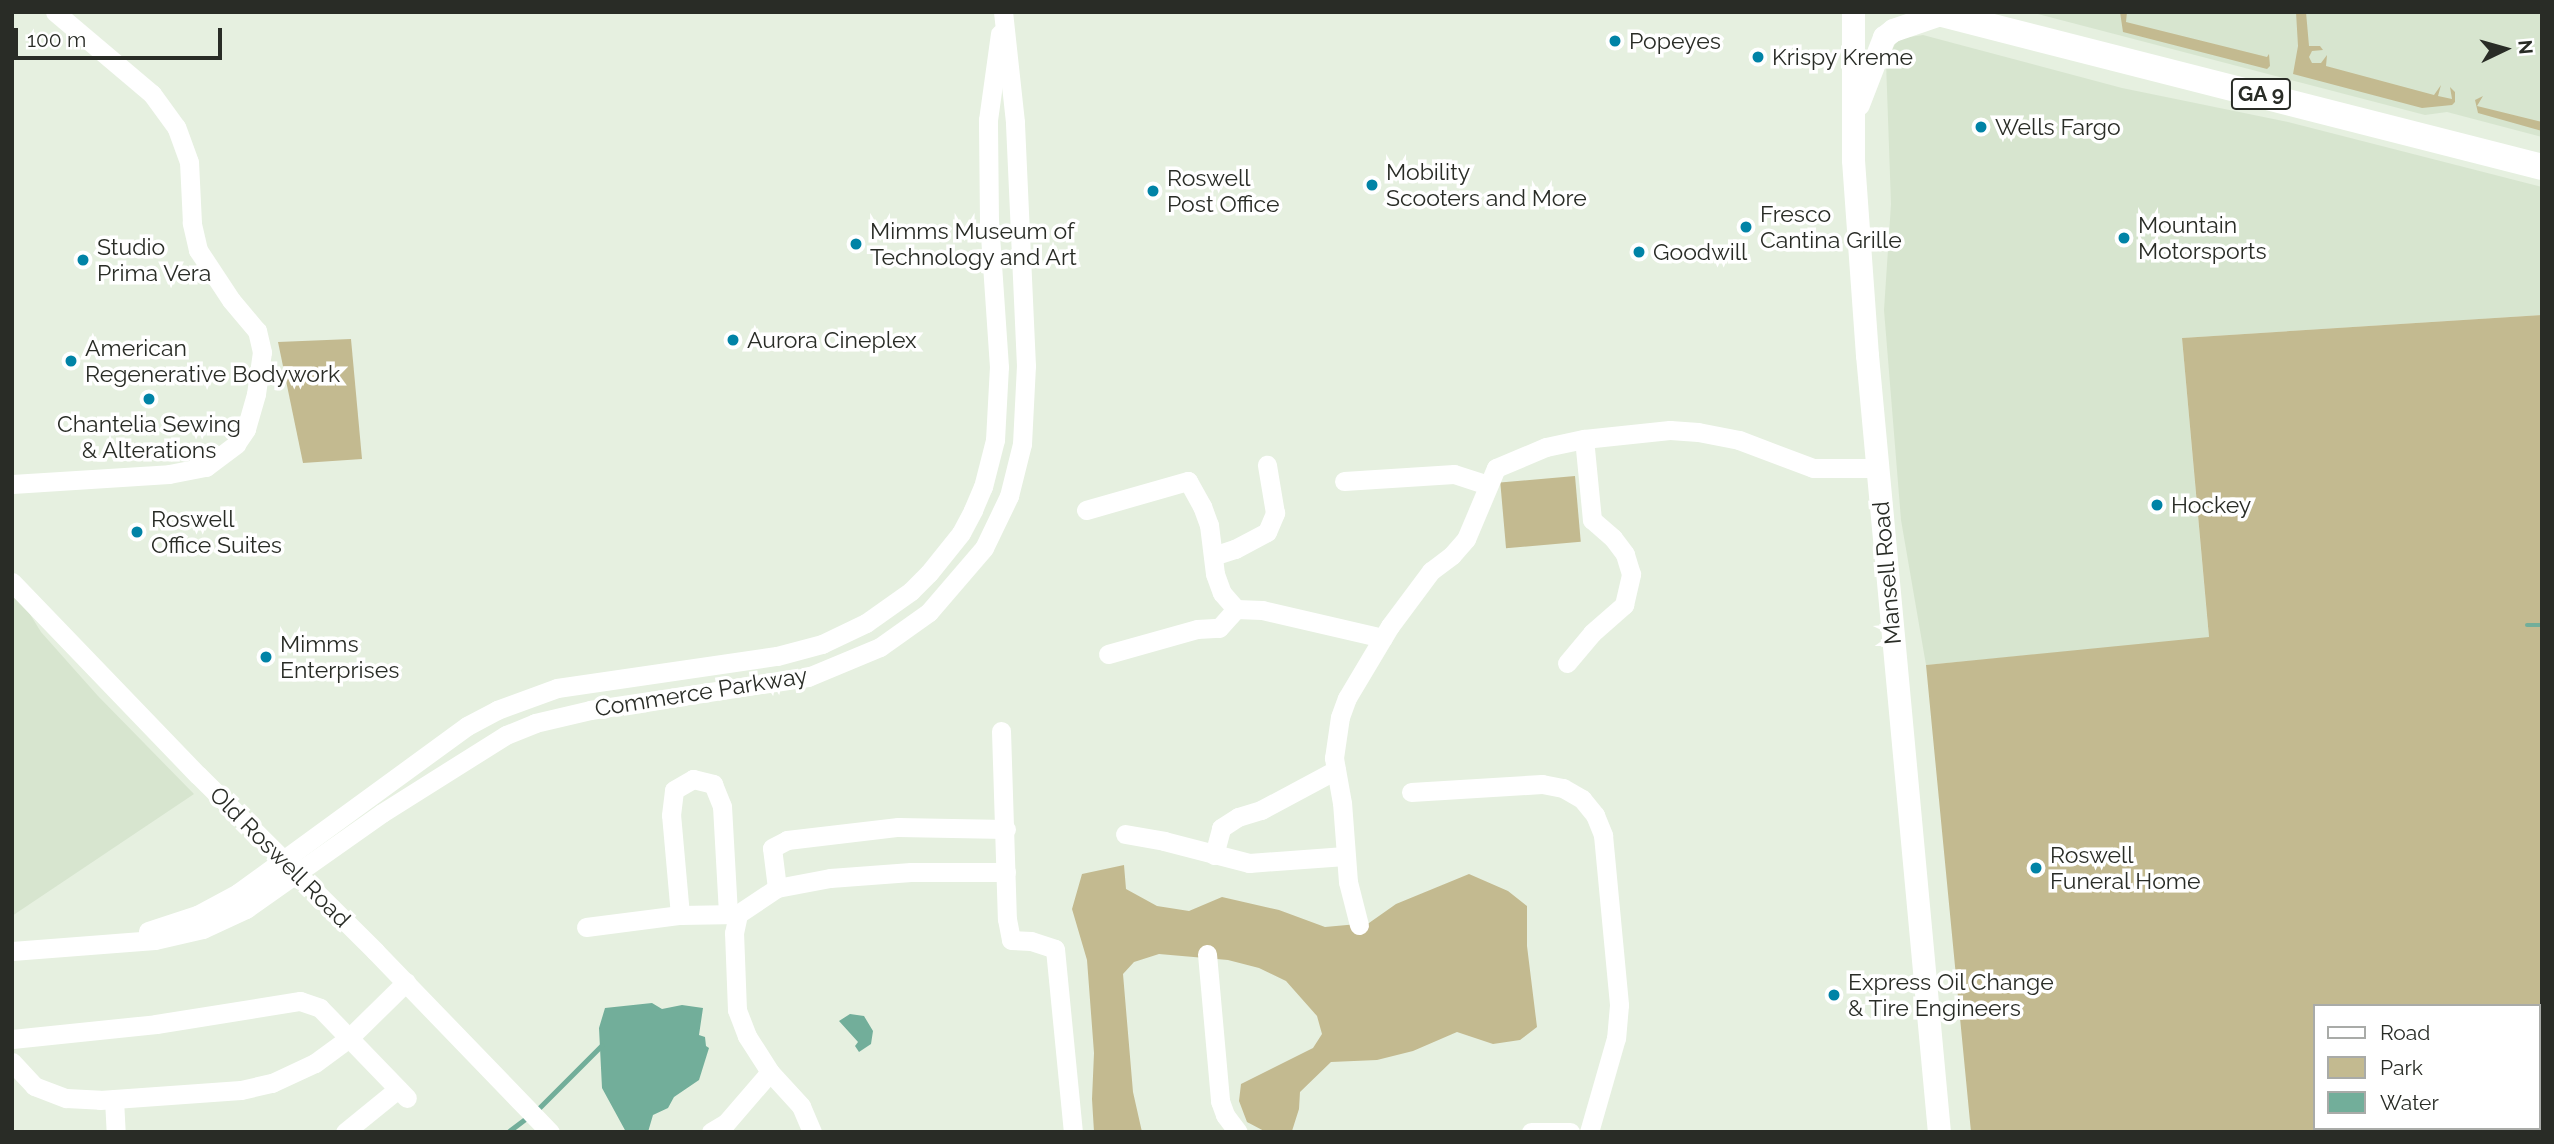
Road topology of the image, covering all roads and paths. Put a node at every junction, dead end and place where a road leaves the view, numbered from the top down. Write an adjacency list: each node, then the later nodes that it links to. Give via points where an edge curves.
1 (55, 12): 11 (street, via 152,94 176,127 189,162 198,250 257,331 261,352 246,429 236,444 206,467 169,474)
2 (1853, 12): 5 (main road, Mansell Road)
3 (1937, 13): 5 (main road, via 1884,37); 6 (highway, GA 9)
4 (1003, 14): 27 (street, Commerce Parkway, via 988,120 999,367 996,428 990,463 973,510 929,573 866,624 822,644 777,656 576,684 526,697 467,726); 29 (street, Commerce Parkway, via 1014,92 1027,393 1022,444 1009,496 968,571 904,632 832,670 782,683 564,715 506,735 382,813)
5 (1852, 120): 9 (main road, Mansell Road)
6 (2542, 167)
7 (1584, 439): 9 (street, via 1670,430 1698,432 1739,440 1814,468); 12 (street, via 1505,463 1496,468); 19 (street, via 1592,520 1625,554 1630,574 1624,604)
8 (1267, 465): 14 (street, via 1275,513 1267,532)
9 (1877, 468): 54 (main road, Mansell Road)
10 (1344, 481): 12 (street, via 1454,474)
11 (12, 484)
12 (1488, 485): 17 (street, via 1466,540 1431,571)
13 (1086, 510): 14 (street, via 1188,481 1206,516)
14 (1213, 556): 16 (street, via 1223,593)
15 (12, 582): 27 (street, Old Roswell Road)
16 (1236, 609): 17 (street, via 1262,610); 18 (street, via 1219,628 1197,629)
17 (1383, 638): 21 (street, via 1340,717)
18 (1108, 654)
19 (1567, 663)
20 (1001, 731): 23 (street)
21 (1336, 770): 25 (street, via 1221,828); 26 (street)
22 (1411, 792): 53 (street, via 1542,784 1563,788 1595,815 1603,835 1619,1005 1616,1038)
23 (1006, 829): 28 (street); 30 (street, via 898,827 787,840 772,848)
24 (1125, 834): 25 (street)
25 (1214, 855): 26 (street, via 1270,863)
26 (1345, 856): 33 (street)
27 (282, 859): 29 (street, Old Roswell Road); 35 (street, Commerce Parkway, via 256,882 217,905)
28 (1006, 872): 30 (street, via 911,872 830,878); 49 (street, via 1012,940 1055,949)
29 (297, 874): 35 (street, Commerce Parkway, via 246,909 203,929); 38 (street, Old Roswell Road)
30 (777, 888): 31 (street)
31 (733, 914): 32 (street); 32 (street, via 722,806 713,784 693,779 674,790 671,815); 42 (street, via 737,1010)
32 (680, 915): 34 (street)
33 (1359, 925)
34 (586, 927)
35 (97, 946): 36 (street)
36 (12, 951)
37 (1207, 954): 50 (street, via 1220,1101)
38 (406, 982): 39 (street); 47 (street, Old Roswell Road)
39 (349, 1038): 40 (street, via 320,1009 300,1001 156,1024); 43 (street, via 315,1063 272,1083 241,1090); 46 (street, via 402,1094)
40 (12, 1039)
41 (12, 1062): 43 (street, via 34,1086 66,1098)
42 (770, 1072): 44 (street); 48 (street, via 801,1106)
43 (114, 1099): 45 (street)
44 (723, 1129)
45 (116, 1132)
46 (345, 1132)
47 (550, 1132)
48 (812, 1132)
49 (1073, 1132)
50 (1238, 1132)
51 (1531, 1132): 52 (street)
52 (1570, 1132)
53 (1589, 1132)
54 (1939, 1132)

